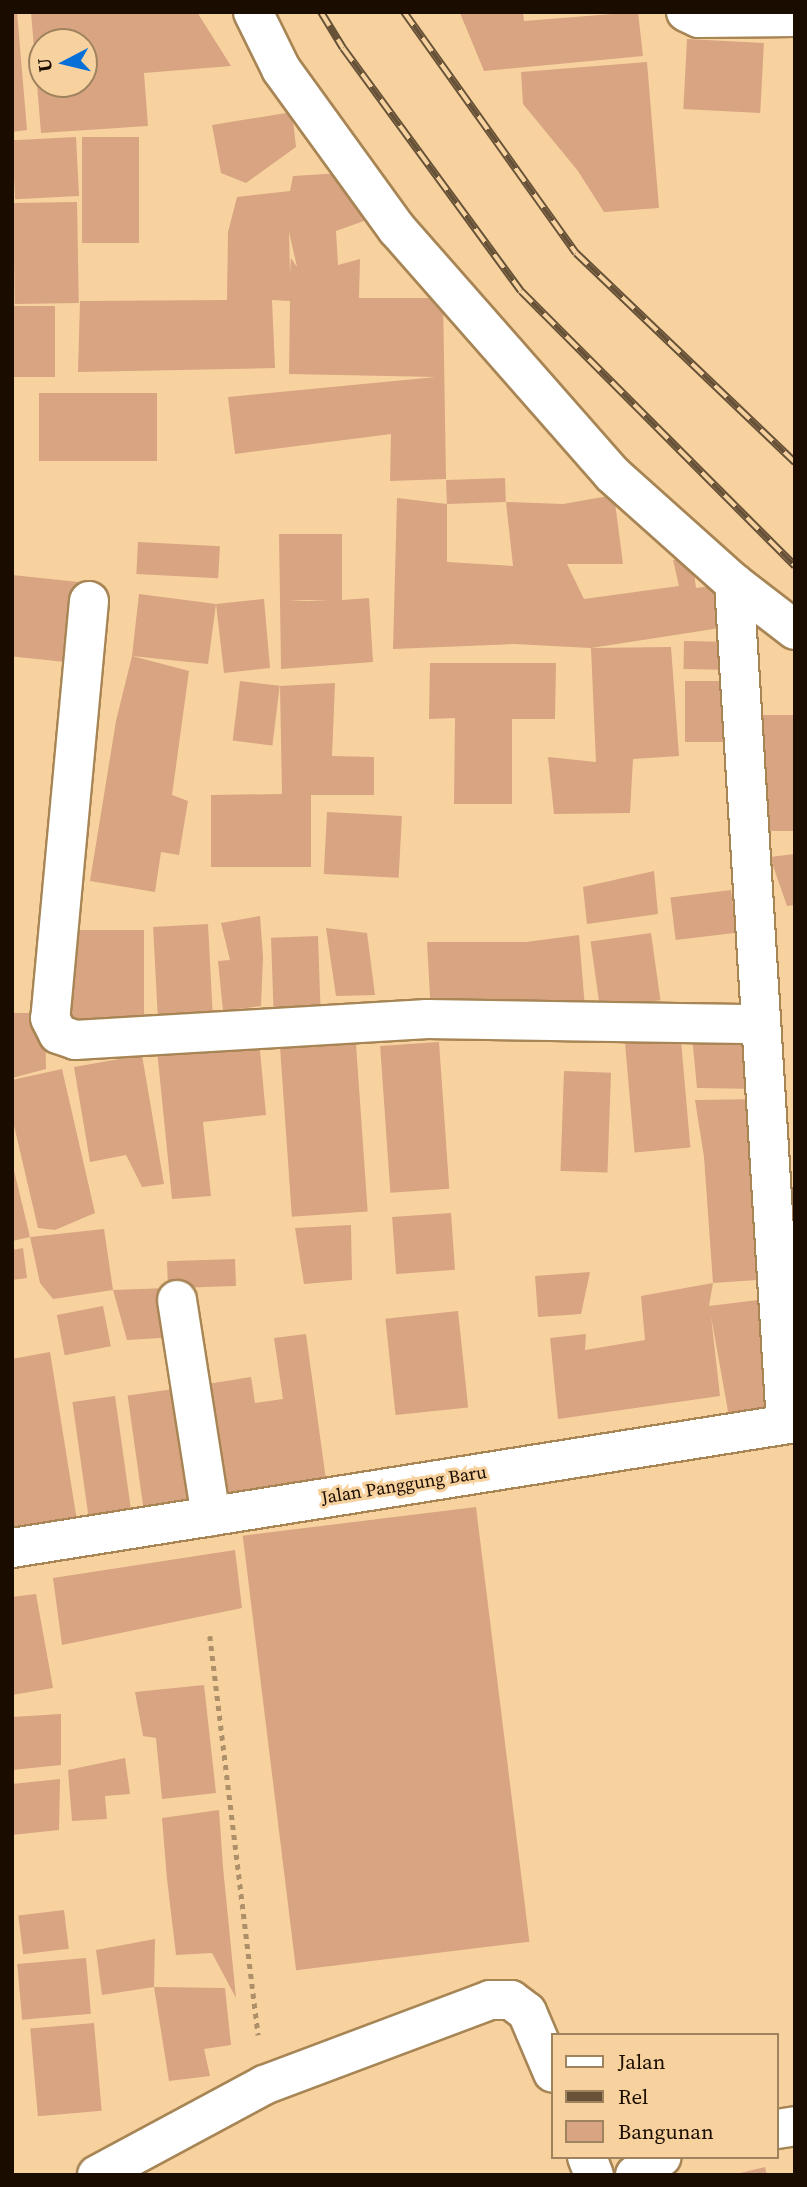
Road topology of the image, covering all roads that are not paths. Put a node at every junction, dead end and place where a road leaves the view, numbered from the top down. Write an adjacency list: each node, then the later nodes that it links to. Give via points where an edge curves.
1 (253, 12): 4 (street, via 281,69 397,229 612,474)
2 (686, 12): 3 (street, via 699,18)
3 (795, 17)
4 (734, 583): 6 (street); 7 (street)
5 (89, 601): 7 (street, via 50,1017 58,1034 75,1040 426,1019)
6 (795, 630)
7 (761, 1024): 9 (street)
8 (177, 1300): 10 (street)
9 (790, 1423): 10 (street, Jalan Panggung Baru)
10 (211, 1516): 11 (street, Jalan Panggung Baru)
11 (12, 1548)
12 (552, 2071): 14 (street, via 527,2012 511,2000 490,2000 264,2085)
13 (659, 2159): 15 (street)
14 (97, 2175)
15 (635, 2175)

